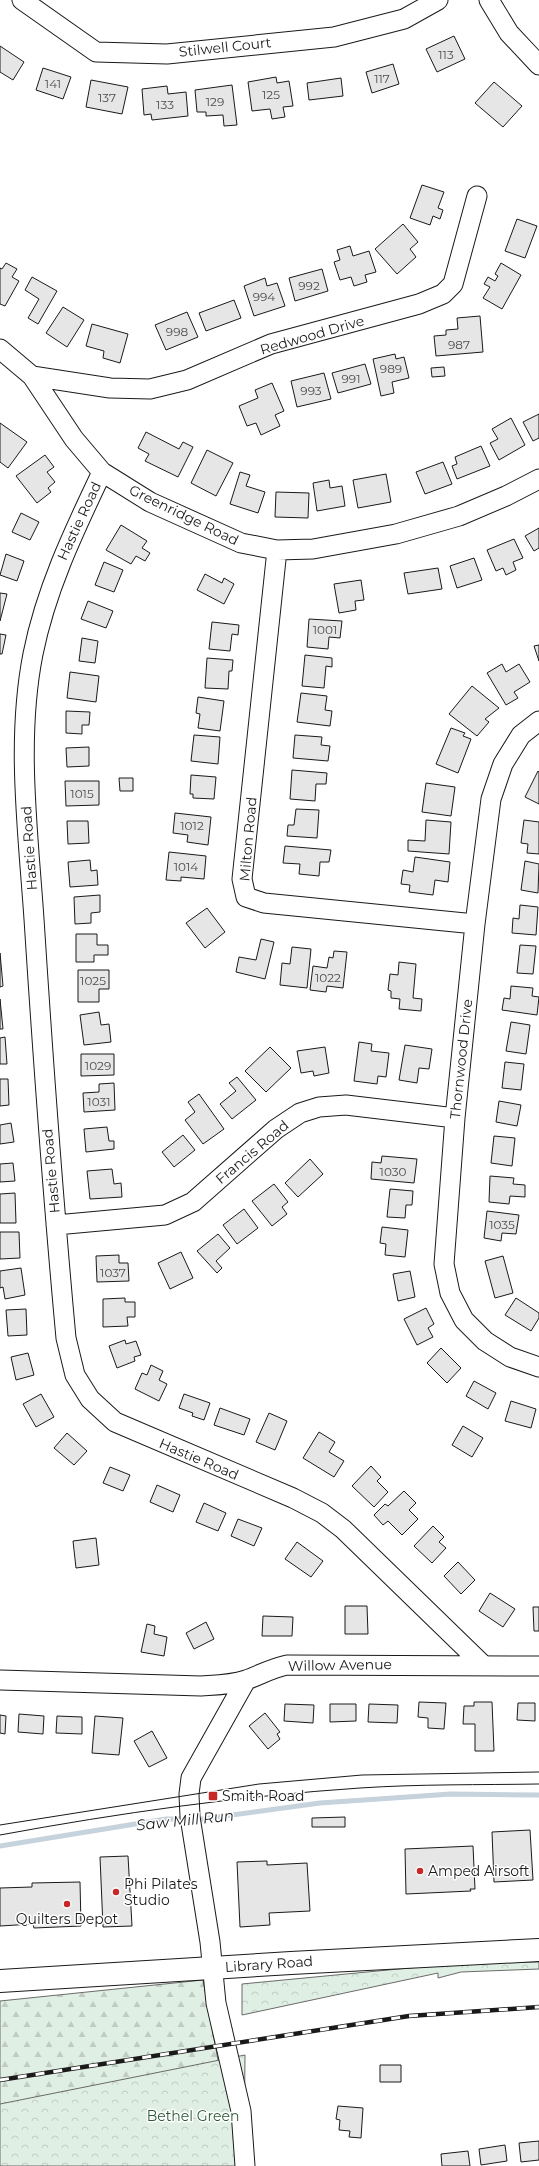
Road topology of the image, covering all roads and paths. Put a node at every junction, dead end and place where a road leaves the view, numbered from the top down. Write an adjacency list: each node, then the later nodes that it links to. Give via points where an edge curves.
1 (22, 0): 2 (street, Stilwell Court, via 96,52 167,54 334,37 404,19)
2 (438, 0)
3 (489, 0): 4 (street, via 509,33)
4 (539, 65)
5 (477, 196): 7 (street, Redwood Drive, via 452,284 443,294 419,304 271,344 187,380 150,389 110,388)
6 (0, 349): 7 (street, Greenridge Road)
7 (32, 376): 8 (street, Greenridge Road, via 74,439)
8 (102, 472): 10 (street, Greenridge Road, via 150,502 241,543); 14 (street, Hastie Road, via 64,552 47,598 33,654 24,716 25,780)
9 (539, 479): 10 (street, Greenridge Road, via 459,516 396,534 313,549)
10 (276, 550): 12 (street, Milton Road, via 242,879 246,897 264,903)
11 (539, 721): 12 (street, Thornwood Drive, via 521,735 503,764 491,799)
12 (475, 924): 13 (street, Thornwood Drive)
13 (455, 1118): 14 (street, Francis Road, via 346,1105 319,1107 300,1113 276,1129 193,1202 165,1215); 15 (street, Thornwood Drive, via 444,1264 450,1293 464,1320 485,1341 510,1357)
14 (56, 1224): 16 (street, Hastie Road, via 66,1338 75,1375 90,1399 115,1422 293,1498 322,1513 343,1529)
15 (539, 1367)
16 (482, 1664): 17 (street, Willow Avenue); 19 (street, Willow Avenue, via 287,1665 274,1667)
17 (539, 1666)
18 (0, 1680): 19 (street, Willow Avenue, via 201,1686)
19 (246, 1680): 21 (street, via 191,1778 188,1794)
20 (539, 1950): 21 (main road, Library Road)
21 (213, 1968): 22 (main road, Library Road); 23 (street, via 216,2003 241,2111)
22 (0, 1981)
23 (245, 2166)

